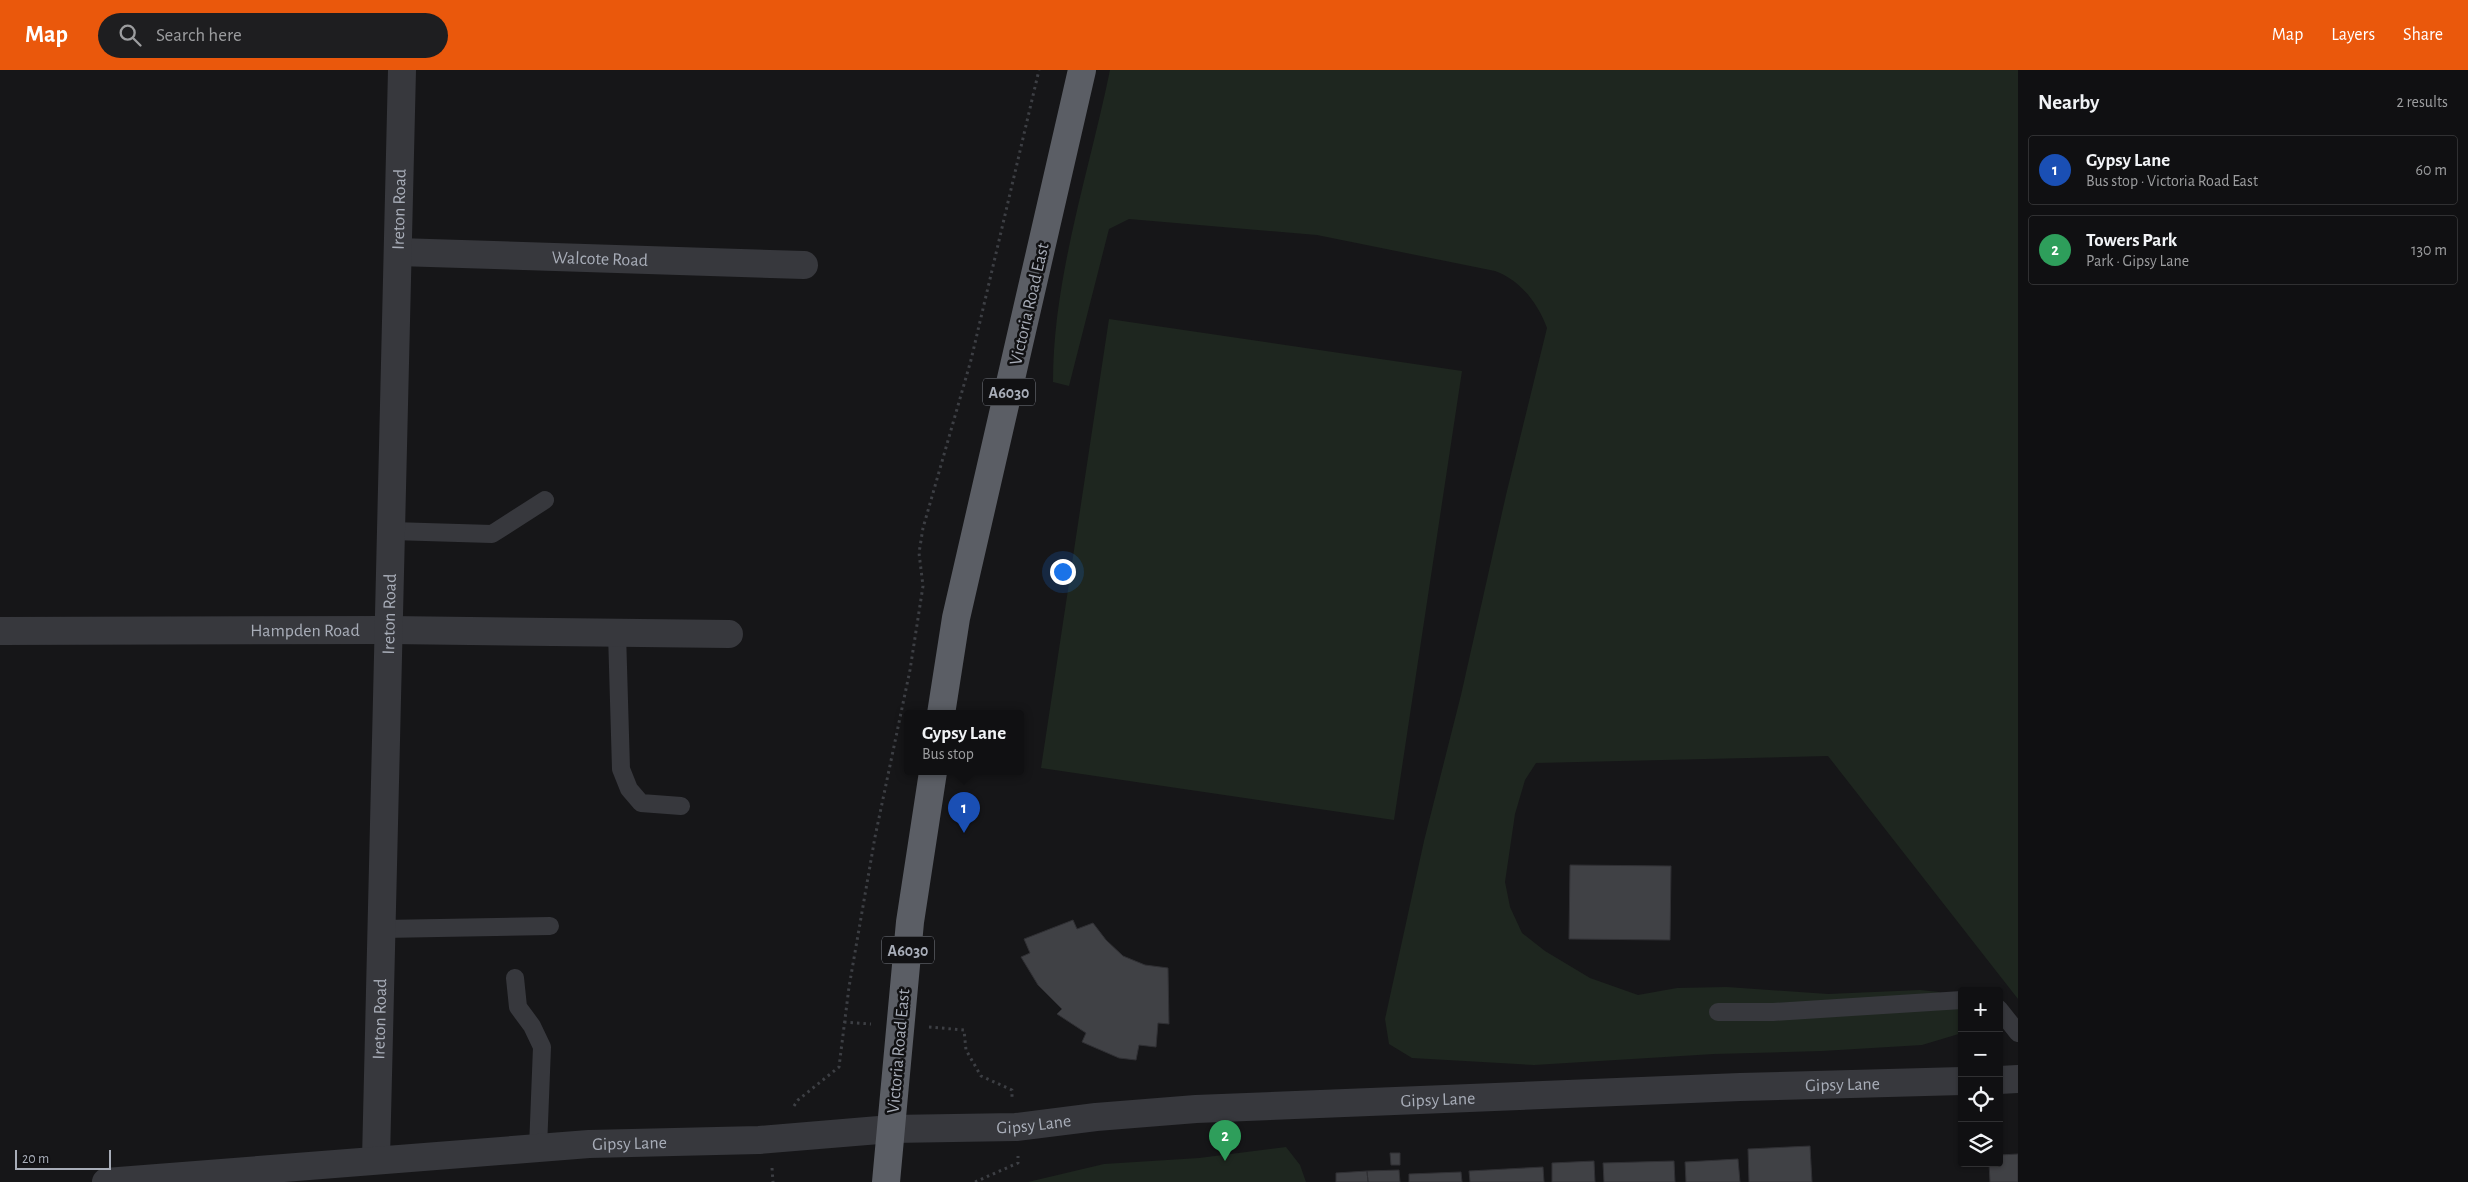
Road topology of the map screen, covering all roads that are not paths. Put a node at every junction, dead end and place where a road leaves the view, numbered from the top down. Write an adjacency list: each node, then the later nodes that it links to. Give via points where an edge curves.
1 (402, 70): 3 (street, Ireton Road)
2 (1082, 70): 11 (highway, Victoria Road East / A6030, via 956,618)
3 (398, 252): 4 (street, Walcote Road); 6 (street, Ireton Road)
4 (804, 265)
5 (545, 500): 6 (lane, via 492,534)
6 (392, 531): 7 (street, Ireton Road)
7 (390, 630): 8 (street, Hampden Road); 9 (street, Hampden Road); 15 (street, Ireton Road)
8 (0, 631)
9 (617, 633): 10 (street, Hampden Road); 13 (lane, via 620,769 640,803)
10 (729, 634)
11 (942, 710)
12 (933, 775): 24 (highway, Victoria Road East / A6030, via 910,922)
13 (680, 806)
14 (550, 926): 15 (lane)
15 (382, 929): 26 (street, Ireton Road)
16 (515, 978): 25 (lane, via 518,1007 542,1047)
17 (1958, 1000): 18 (lane, via 1774,1012)
18 (1718, 1012)
19 (2003, 1014): 20 (lane)
20 (2018, 1033)
21 (2018, 1079): 22 (street)
22 (2003, 1080)
23 (1958, 1081): 24 (street, Gipsy Lane, via 1196,1109 1016,1127)
24 (891, 1129): 25 (street, Gipsy Lane, via 771,1139); 28 (highway, Victoria Road East / A6030)
25 (538, 1148): 26 (street, Gipsy Lane)
26 (376, 1159): 27 (street, Gipsy Lane)
27 (106, 1182)
28 (886, 1182)

